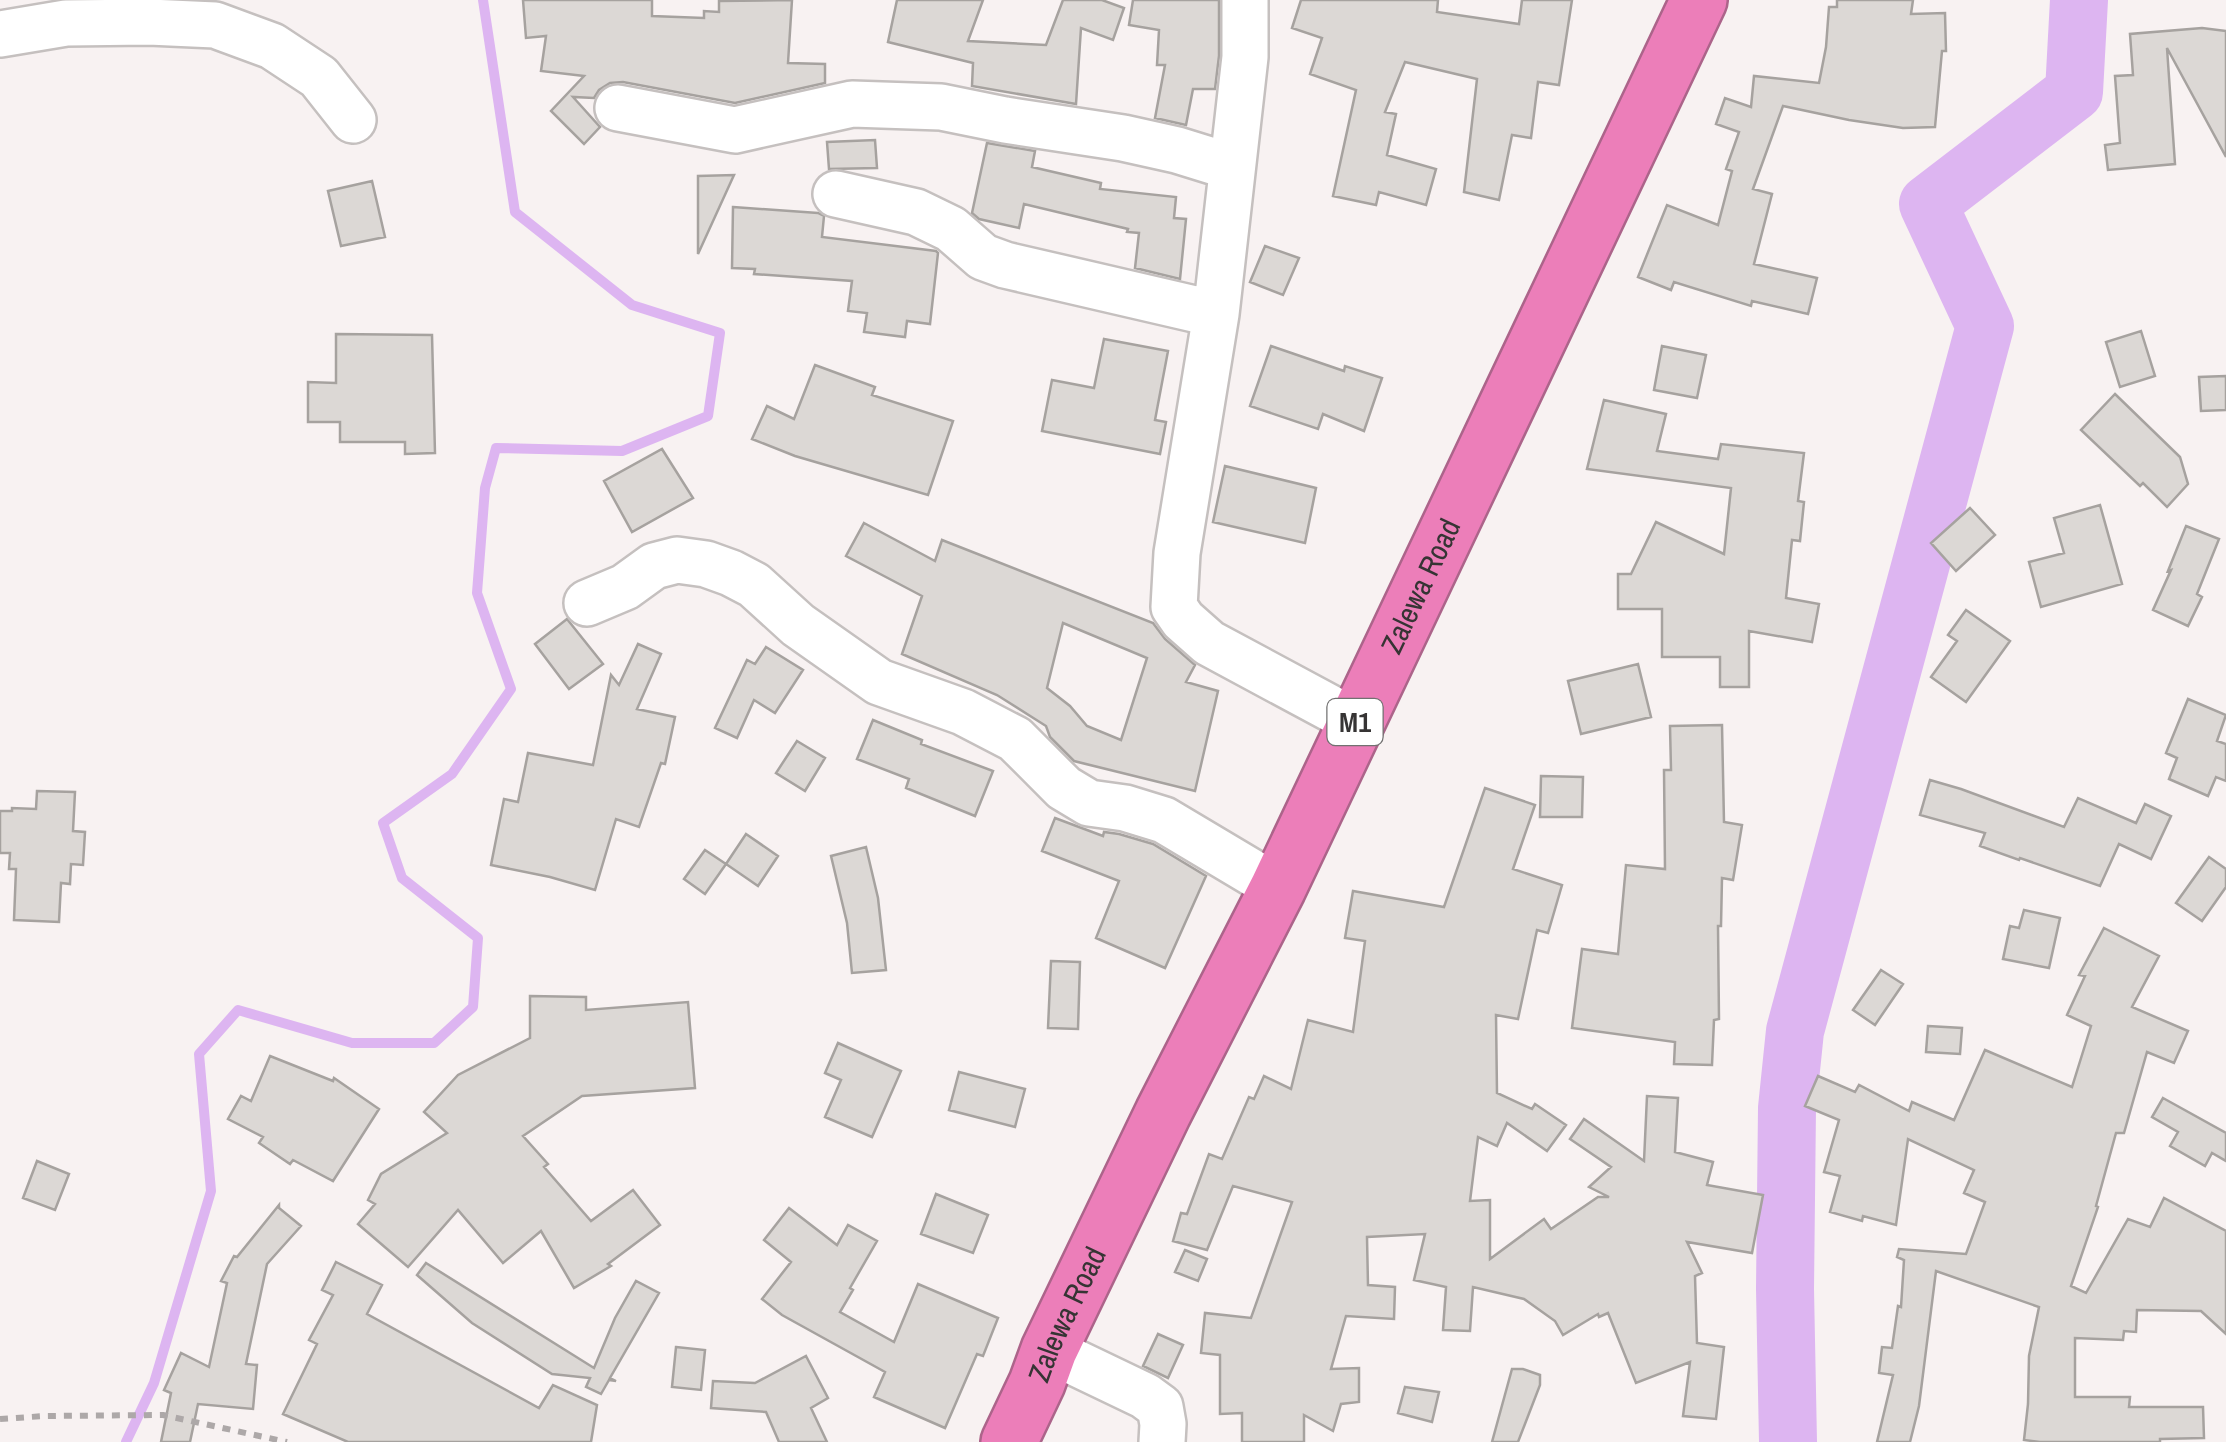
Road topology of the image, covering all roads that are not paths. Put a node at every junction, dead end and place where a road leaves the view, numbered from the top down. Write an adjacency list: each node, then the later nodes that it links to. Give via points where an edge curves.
1 (1245, 0): 6 (street)
2 (1699, 0): 10 (highway, Zalewa Road / M1)
3 (0, 34): 5 (street, via 66,23 215,25 272,46 319,76)
4 (618, 108): 6 (street, via 735,130 852,104 941,108 1123,138)
5 (353, 120)
6 (1232, 166): 8 (street)
7 (836, 194): 8 (street, via 916,212 1005,265)
8 (1216, 314): 10 (street, via 1174,606 1210,643)
9 (587, 604): 11 (street, via 677,560 731,573 879,682 964,712 1015,739 1064,788 1089,803 1164,820)
10 (1356, 722): 11 (highway, Zalewa Road / M1)
11 (1278, 888): 12 (highway, Zalewa Road / M1)
12 (1049, 1350): 13 (highway, Zalewa Road / M1); 14 (street, via 1153,1401 1163,1415)
13 (1009, 1442)
14 (1162, 1442)

